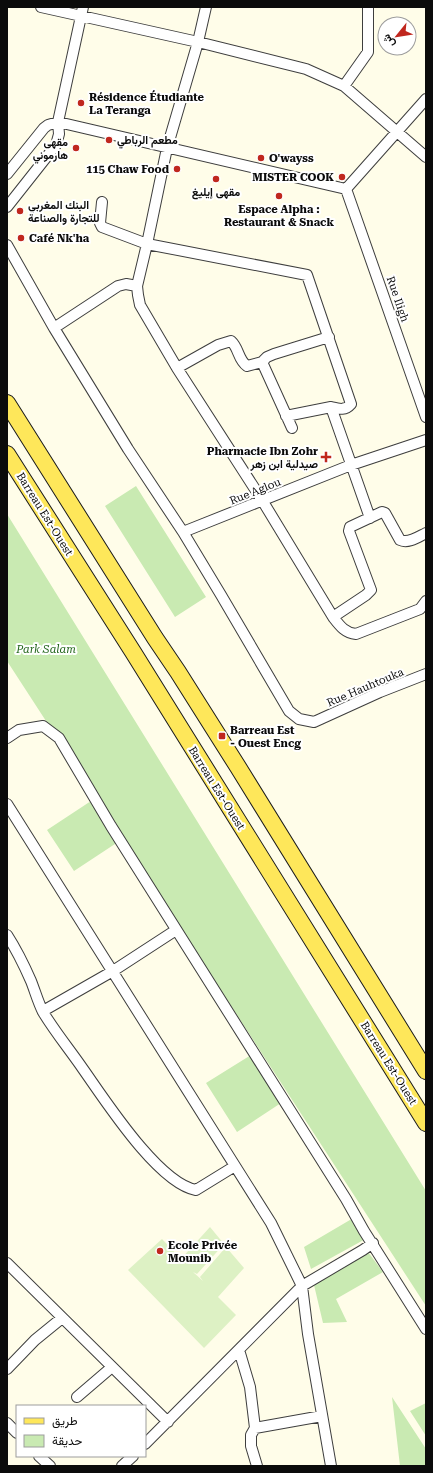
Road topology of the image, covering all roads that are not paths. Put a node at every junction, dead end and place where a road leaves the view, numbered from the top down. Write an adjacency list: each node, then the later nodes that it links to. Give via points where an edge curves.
1 (41, 7): 4 (street)
2 (206, 7): 5 (street)
3 (368, 7): 6 (street, via 368,52)
4 (82, 11): 5 (street); 8 (street)
5 (198, 42): 6 (street, via 306,69); 10 (street)
6 (344, 86): 9 (street)
7 (426, 99): 9 (street)
8 (58, 122): 10 (street); 12 (street, via 44,128); 15 (street, via 59,134 56,145)
9 (398, 132): 11 (street); 13 (street)
10 (167, 148): 13 (street); 16 (street)
11 (426, 157)
12 (7, 174)
13 (346, 189): 26 (street, Rue Iligh)
14 (102, 202): 16 (street, via 102,227)
15 (7, 207)
16 (147, 244): 18 (street); 20 (street, via 307,275)
17 (7, 245): 19 (street)
18 (137, 286): 19 (street, via 118,286); 22 (street, via 140,305)
19 (54, 328): 33 (street, via 128,449)
20 (329, 337): 21 (street, via 274,354); 24 (street, via 351,404 344,409)
21 (262, 362): 22 (street, via 247,366 242,363 232,341 218,345); 25 (street)
22 (177, 368): 31 (street)
23 (7, 403): 44 (main road, via 230,754)
24 (331, 407): 25 (street); 30 (street)
25 (286, 416): 27 (street)
26 (426, 418)
27 (292, 428)
28 (426, 440): 30 (street, Rue Aglou)
29 (7, 454): 45 (main road, Barreau Est-Ouest)
30 (351, 465): 31 (street, Rue Aglou); 32 (street)
31 (262, 500): 33 (street, Rue Aglou); 36 (street)
32 (370, 518): 34 (street, via 385,512 400,540 403,541); 36 (street, via 353,525 349,531 371,590)
33 (183, 532): 37 (street, Rue Hauhtouka, via 289,711 299,719 314,722)
34 (426, 533)
35 (426, 601): 36 (street, via 420,609 356,634 346,632)
36 (332, 618)
37 (426, 674)
38 (7, 738): 40 (street, via 19,730 43,726 59,738)
39 (7, 804): 42 (street)
40 (176, 930): 42 (street); 47 (street)
41 (7, 934): 43 (street, via 31,980)
42 (113, 971): 43 (street); 46 (street)
43 (43, 1011): 46 (street, via 108,1105 135,1140 166,1173 183,1185 196,1190)
44 (426, 1071)
45 (426, 1123)
46 (235, 1166): 49 (street, via 271,1223)
47 (372, 1243): 49 (street); 51 (street)
48 (7, 1263): 50 (street)
49 (302, 1286): 52 (street); 56 (street)
50 (62, 1318): 53 (street); 54 (street, via 35,1340)
51 (426, 1329)
52 (239, 1350): 57 (street); 59 (street, via 250,1387)
53 (112, 1367): 55 (street); 57 (street)
54 (7, 1369)
55 (77, 1397)
56 (322, 1416): 59 (street); 67 (street)
57 (168, 1422): 61 (street)
58 (7, 1423): 60 (street)
59 (255, 1428): 66 (street, via 251,1435 251,1446)
60 (16, 1432)
61 (146, 1443)
62 (41, 1457): 64 (street)
63 (132, 1457): 65 (street)
64 (50, 1466)
65 (122, 1466)
66 (257, 1466)
67 (331, 1466)

